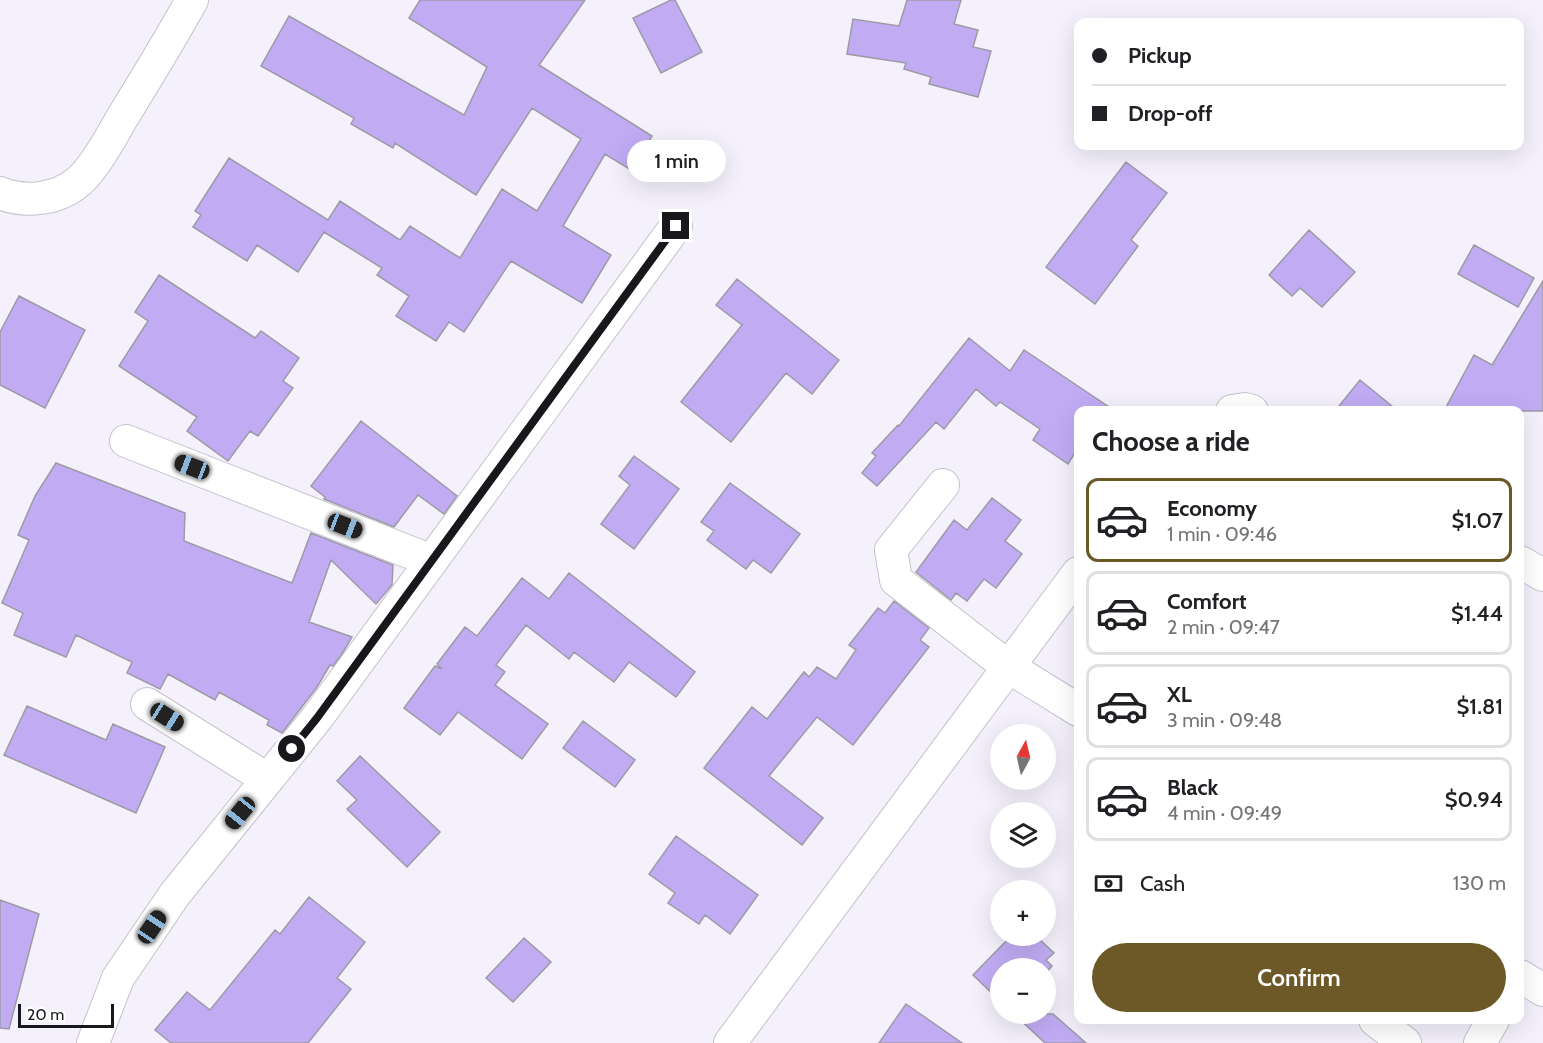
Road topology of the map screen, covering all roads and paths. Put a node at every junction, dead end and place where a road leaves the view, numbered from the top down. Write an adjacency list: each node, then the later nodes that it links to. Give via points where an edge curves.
1 (192, 0): 2 (street, via 103,150 78,182 54,195 32,199 13,199)
2 (0, 193)
3 (676, 226): 6 (street)
4 (126, 441): 6 (street)
5 (943, 485): 10 (street, via 891,550 896,580)
6 (432, 561): 13 (street, via 317,718)
7 (1524, 564): 8 (street)
8 (1543, 575)
9 (1074, 578): 10 (street)
10 (1008, 666): 12 (street); 19 (street)
11 (147, 704): 13 (street)
12 (1074, 707)
13 (267, 779): 18 (street, via 175,894 118,978)
14 (1524, 978): 15 (street)
15 (1543, 990)
16 (1380, 1024): 20 (street)
17 (1491, 1024): 21 (street)
18 (93, 1043)
19 (730, 1043)
20 (1405, 1043)
21 (1480, 1043)

